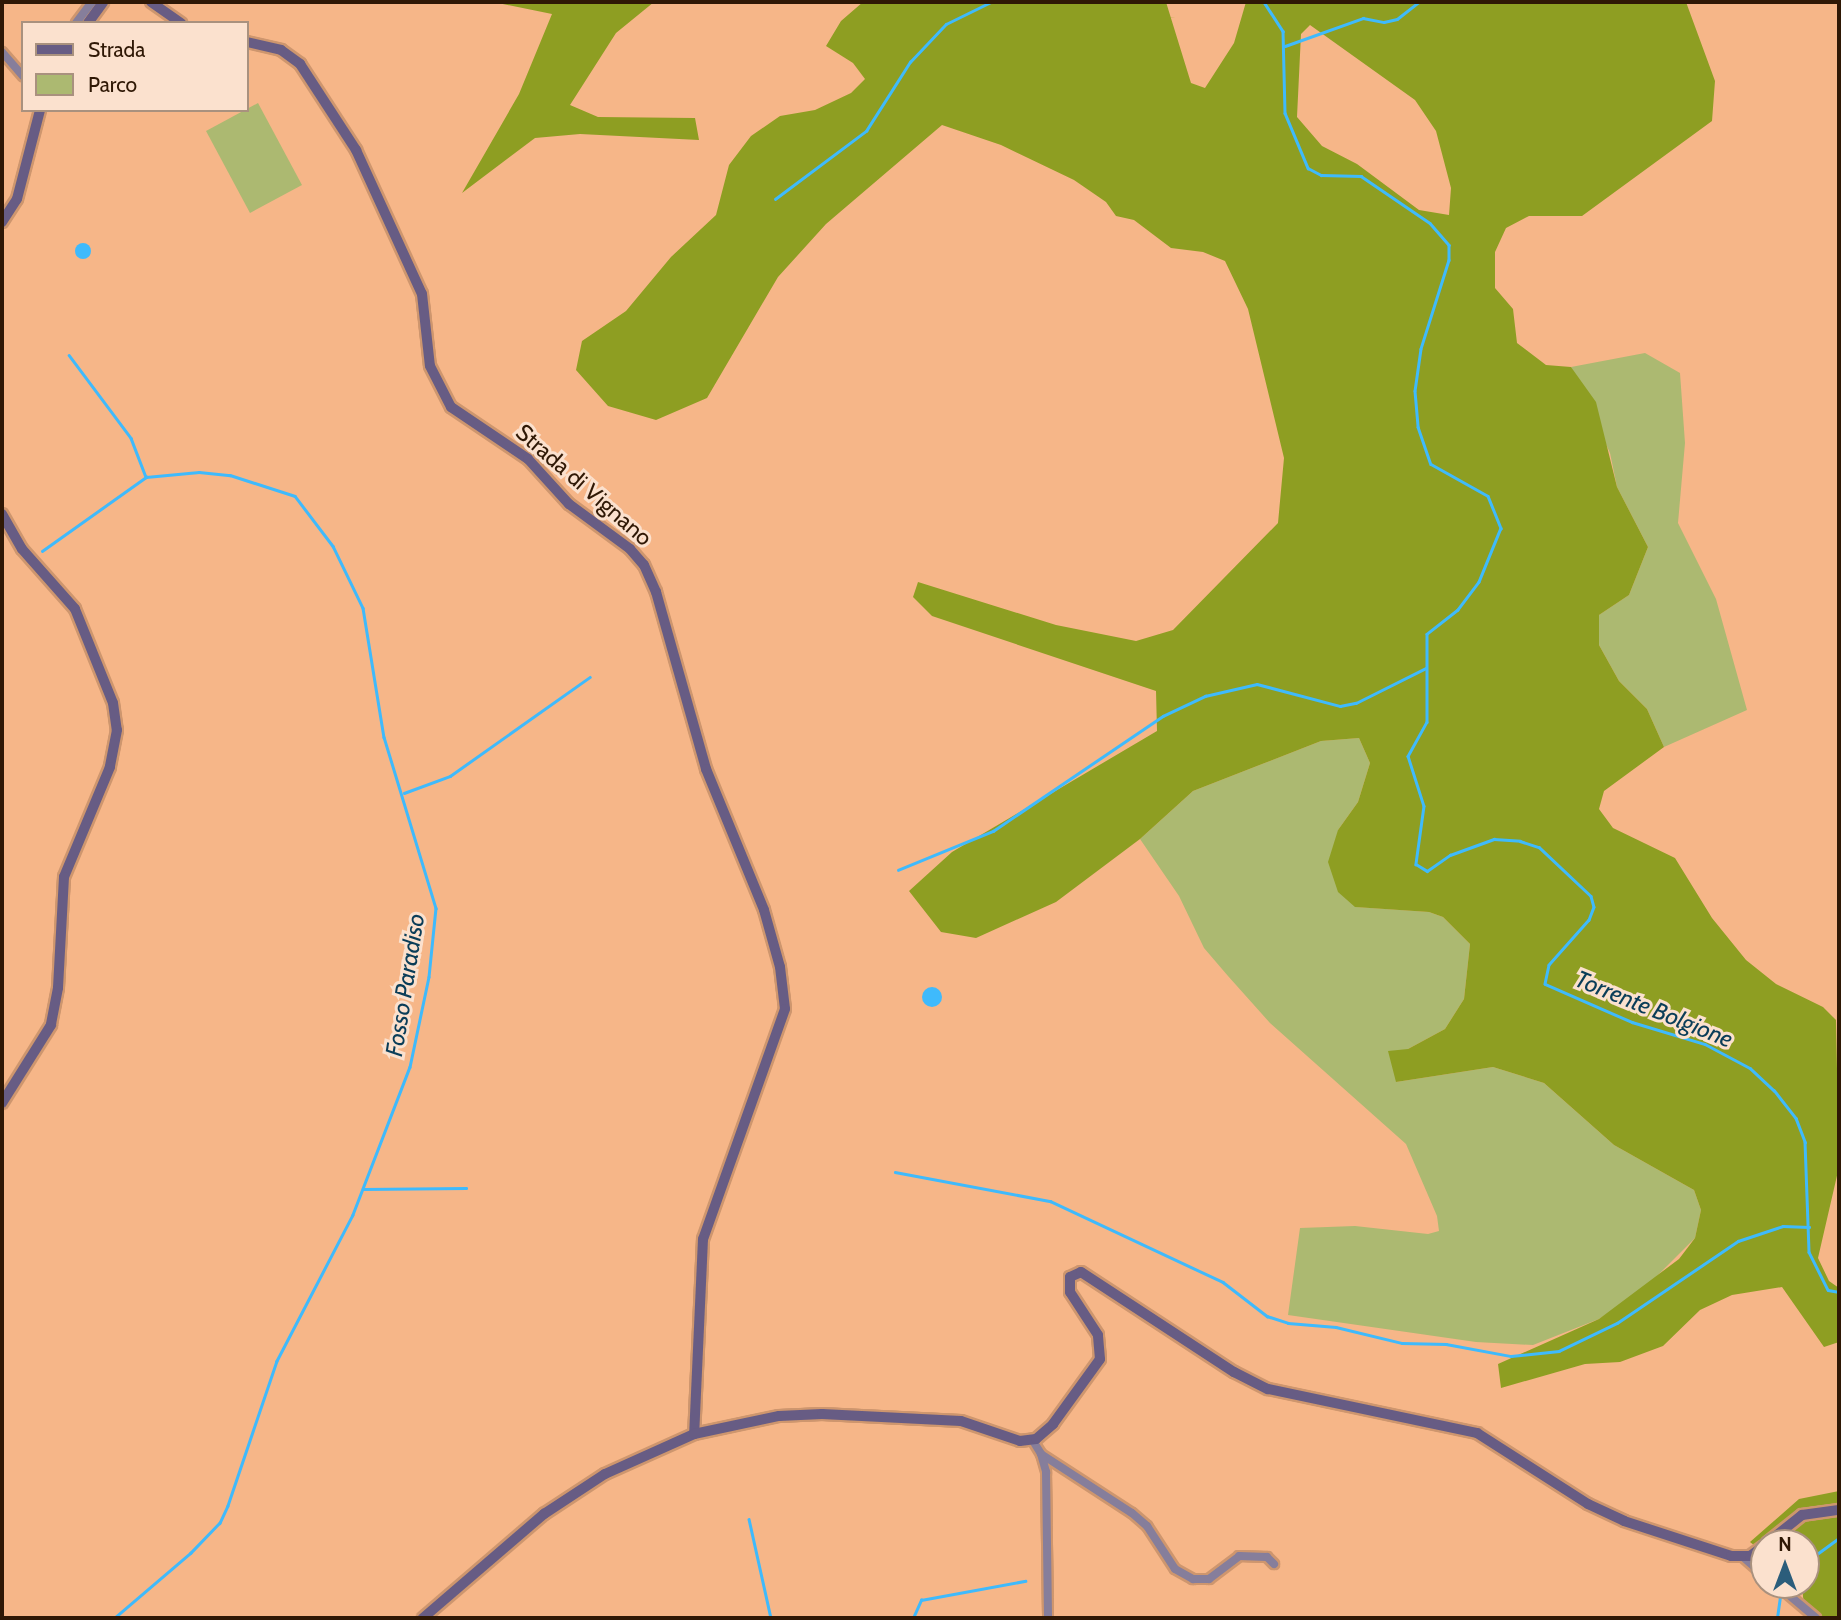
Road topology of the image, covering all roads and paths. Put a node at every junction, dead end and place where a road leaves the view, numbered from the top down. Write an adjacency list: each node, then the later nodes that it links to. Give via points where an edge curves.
1 (92, 2): 4 (street)
2 (103, 2): 5 (street)
3 (151, 2): 6 (street)
4 (78, 21)
5 (89, 21)
6 (178, 21)
7 (248, 42): 14 (street, Strada di Vignano, via 281,50 300,64 356,150 422,294 430,366 451,407 528,458 581,515 630,549 651,579 694,733 750,872 783,981 784,1017 702,1243)
8 (2, 52): 9 (street)
9 (21, 74)
10 (39, 112): 11 (street, via 17,199)
11 (2, 222)
12 (2, 514): 13 (street, via 26,554 75,609 117,724 112,761 64,877 53,1020)
13 (2, 1103)
14 (694, 1434): 15 (street, via 779,1416 822,1414 961,1422); 24 (street, via 615,1469 561,1502)
15 (1033, 1441): 16 (street); 20 (street, via 1053,1424 1100,1359 1098,1335 1069,1290 1072,1276 1083,1272 1261,1386 1481,1434 1600,1510 1666,1536)
16 (1041, 1454): 21 (street, via 1132,1513 1147,1526 1175,1569 1193,1579 1209,1579 1239,1556 1267,1557); 25 (street, via 1046,1472)
17 (1839, 1510): 18 (street, via 1802,1515)
18 (1785, 1529)
19 (1750, 1553): 20 (street)
20 (1743, 1557): 22 (street)
21 (1274, 1563)
22 (1750, 1563)
23 (1794, 1599): 26 (street)
24 (423, 1618)
25 (1048, 1618)
26 (1816, 1618)

